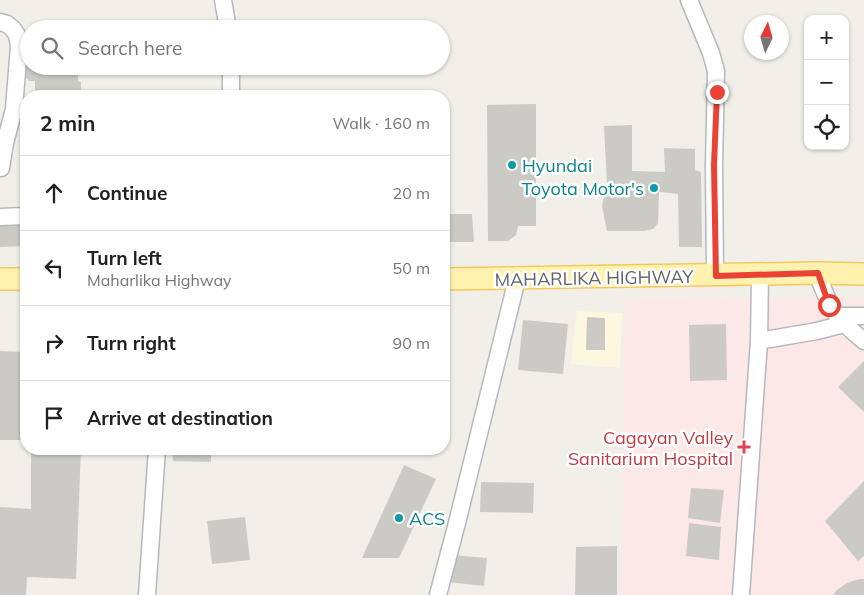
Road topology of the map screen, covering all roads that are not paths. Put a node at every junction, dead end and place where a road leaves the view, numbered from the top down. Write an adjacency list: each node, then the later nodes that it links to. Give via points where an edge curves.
1 (223, 0): 3 (street)
2 (689, 0): 12 (street, via 716,71)
3 (226, 20)
4 (0, 22): 7 (street, via 17,34 19,46 14,109)
5 (231, 75): 6 (street)
6 (231, 90)
7 (0, 168)
8 (20, 216): 9 (street)
9 (0, 217)
10 (818, 273): 11 (main road, MAHARLIKA HIGHWAY); 13 (main road, MAHARLIKA HIGHWAY); 19 (street, via 829,305)
11 (864, 274)
12 (716, 276): 13 (main road, MAHARLIKA HIGHWAY); 17 (main road, MAHARLIKA HIGHWAY)
13 (760, 276): 21 (street)
14 (0, 279): 15 (main road)
15 (20, 279)
16 (450, 279): 17 (main road, MAHARLIKA HIGHWAY)
17 (517, 279): 24 (street)
18 (864, 316): 19 (street)
19 (840, 320): 20 (street); 21 (street, via 818,331)
20 (864, 340)
21 (758, 341): 25 (street)
22 (157, 455): 23 (street)
23 (148, 595)
24 (438, 595)
25 (741, 595)

